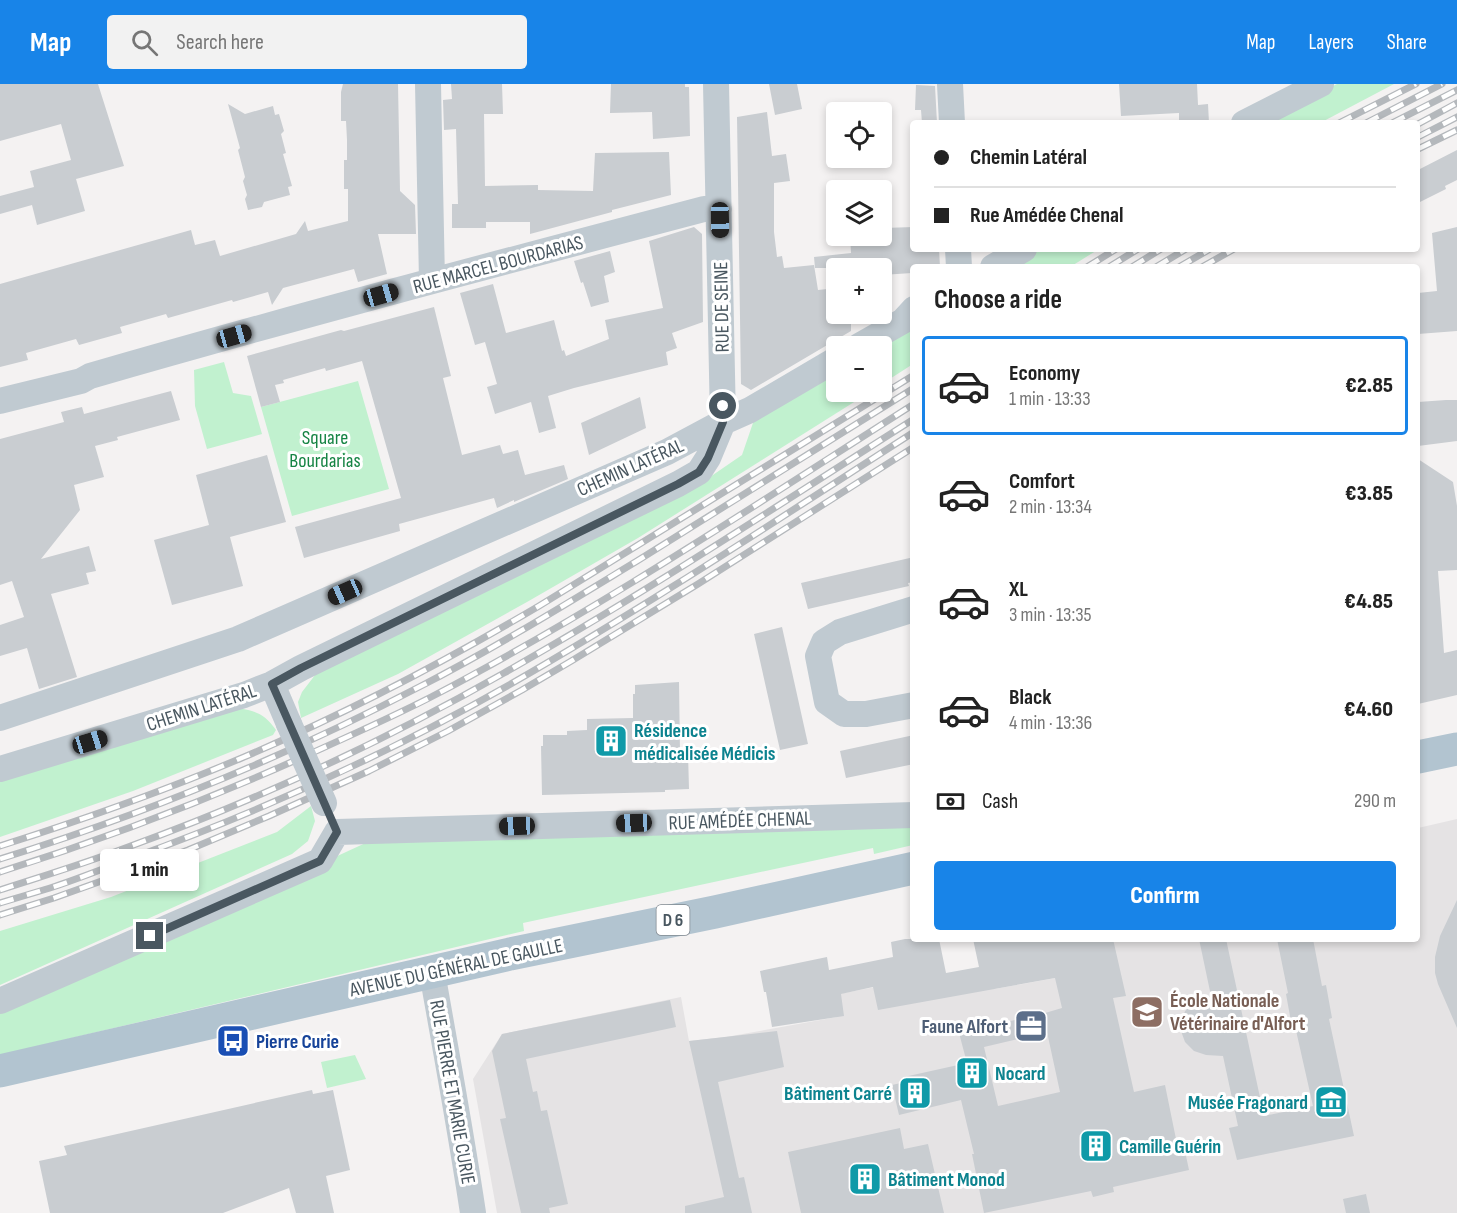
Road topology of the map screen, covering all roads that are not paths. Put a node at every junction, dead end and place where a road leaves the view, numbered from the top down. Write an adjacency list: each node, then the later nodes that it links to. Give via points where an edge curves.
1 (428, 84): 10 (street)
2 (716, 84): 7 (street, RUE DE SEINE)
3 (950, 84): 5 (street)
4 (1321, 84): 6 (street)
5 (952, 120)
6 (1250, 120)
7 (719, 209): 10 (street, RUE MARCEL BOURDARIAS, via 705,209); 15 (street, RUE DE SEINE)
8 (1019, 252): 9 (street)
9 (998, 264)
10 (432, 280): 14 (street, RUE MARCEL BOURDARIAS)
11 (910, 313): 12 (street)
12 (877, 336)
13 (826, 365): 15 (street, CHEMIN LATÉRAL)
14 (0, 401)
15 (723, 422): 17 (street, CHEMIN LATÉRAL, via 699,472); 19 (street, CHEMIN LATÉRAL, via 667,452 238,639)
16 (910, 610): 18 (street, via 840,632 824,642 818,656 827,702 844,714)
17 (272, 684): 22 (street, CHEMIN LATÉRAL); 24 (street, bridge)
18 (910, 706)
19 (0, 718)
20 (1457, 748): 21 (main road)
21 (1420, 757)
22 (0, 769)
23 (910, 815): 24 (street, RUE AMÉDÉE CHENAL)
24 (337, 832): 27 (street, via 320,861)
25 (910, 869): 26 (main road, AVENUE DU GÉNÉRAL DE GAULLE / D 6)
26 (432, 972): 28 (main road, AVENUE DU GÉNÉRAL DE GAULLE / D 6); 29 (street, RUE PIERRE ET MARIE CURIE)
27 (0, 1001)
28 (0, 1071)
29 (473, 1213)

